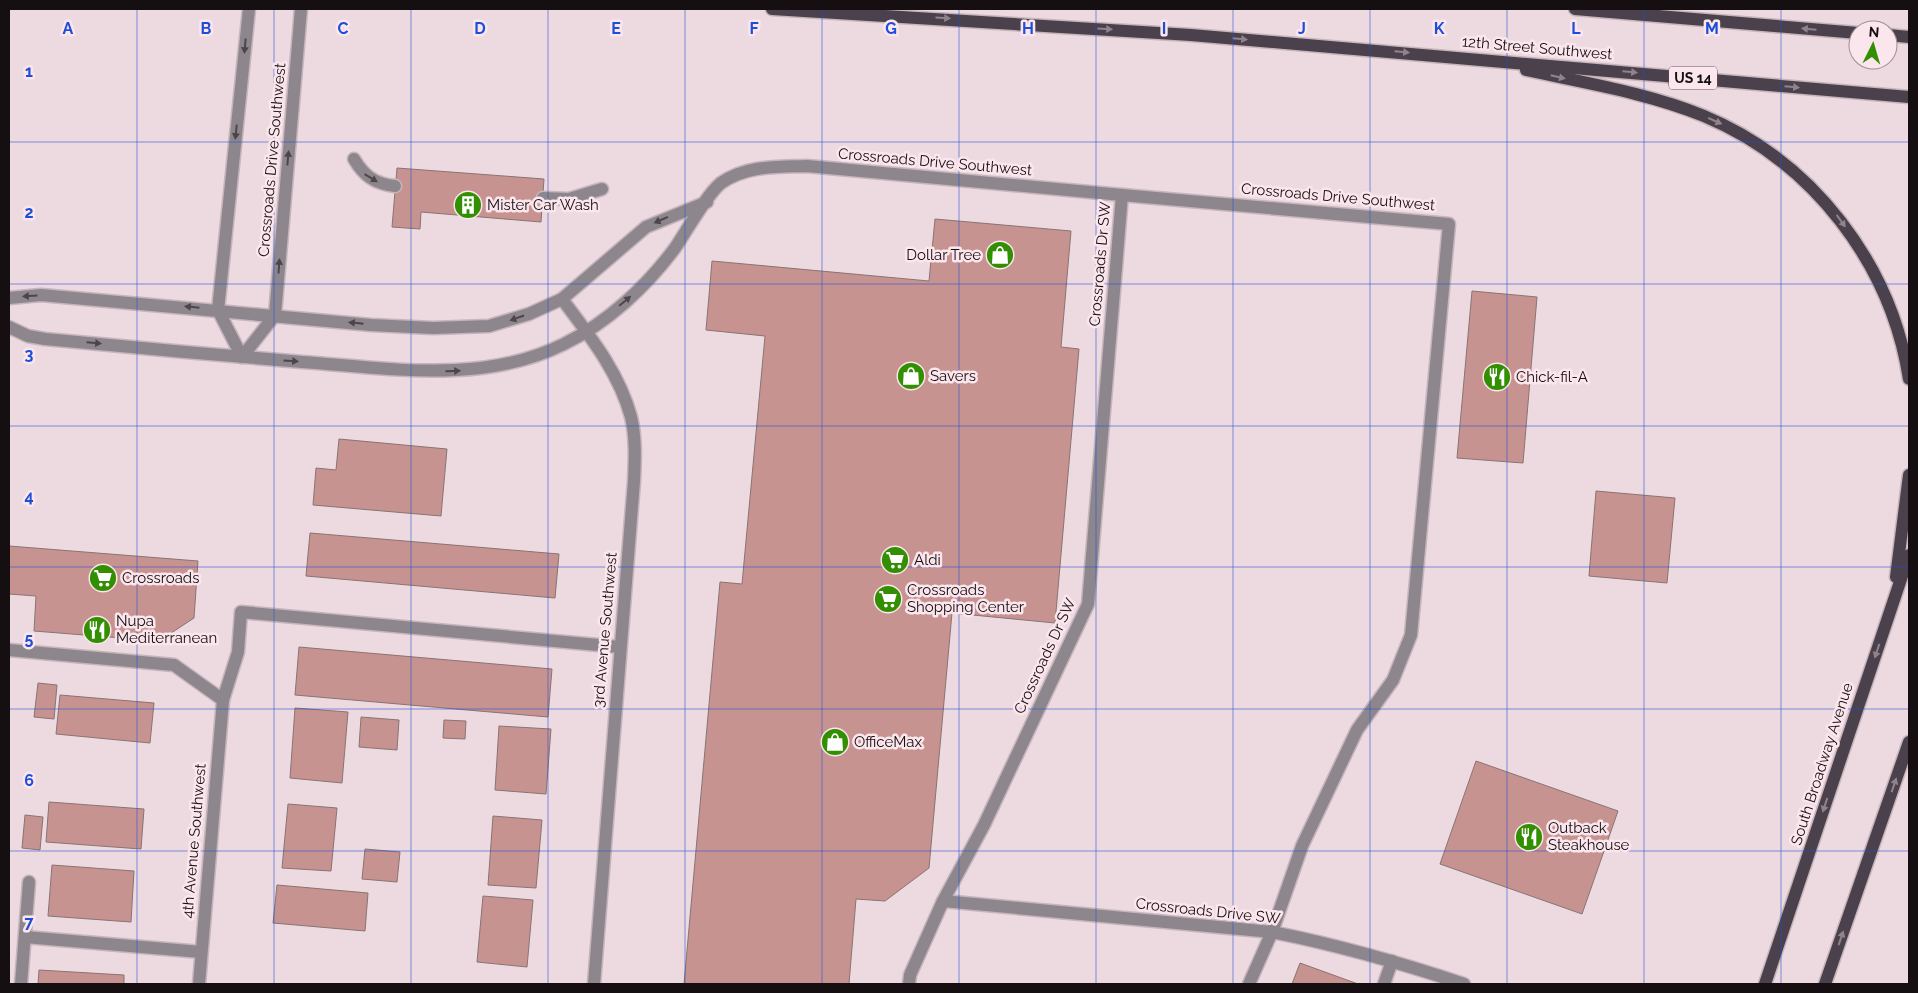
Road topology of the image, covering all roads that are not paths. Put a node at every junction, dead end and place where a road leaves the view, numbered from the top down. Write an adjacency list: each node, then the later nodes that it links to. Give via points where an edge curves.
1 (249, 9): 16 (street, one-way to 16)
2 (301, 9): 17 (street, Crossroads Drive Southwest, one-way to 2)
3 (772, 9): 6 (main road, 12th Street Southwest / US 14, one-way to 6, via 1181,34)
4 (1575, 9): 5 (main road, one-way to 4)
5 (1848, 32)
6 (1477, 59): 7 (main road, 12th Street Southwest / US 14, one-way to 7); 21 (main road, one-way to 21, via 1678,107 1740,132 1788,166 1834,212 1862,252 1896,322)
7 (1909, 97)
8 (354, 159): 9 (street, one-way to 9, via 367,177)
9 (395, 186)
10 (602, 189): 12 (street, via 569,198)
11 (1122, 194): 13 (street, Crossroads Drive Southwest, via 807,166 769,167 739,174 720,184); 30 (street, Crossroads Dr SW, via 1088,604 984,825); 31 (street, Crossroads Drive Southwest, via 1449,224 1411,636 1393,680 1356,730 1302,846)
12 (543, 198)
13 (707, 202): 15 (street, Crossroads Drive Southwest, one-way to 15, via 646,227); 19 (street, Crossroads Drive Southwest, one-way to 13, via 653,275)
14 (9, 298): 16 (street, Crossroads Drive Southwest, one-way to 14, via 41,295)
15 (562, 298): 17 (street, Crossroads Drive Southwest, one-way to 17, via 504,322 463,328 371,325); 19 (street, 3rd Avenue Southwest)
16 (218, 310): 17 (street, Crossroads Drive Southwest); 20 (street)
17 (275, 315): 20 (street)
18 (9, 327): 20 (street, one-way to 20, via 28,336 45,339)
19 (586, 331): 20 (street, Crossroads Drive Southwest, one-way to 19, via 429,371 473,370 526,359); 25 (street, 3rd Avenue Southwest, via 615,376 634,434 634,481)
20 (242, 357)
21 (1909, 378)
22 (1909, 475): 24 (main road)
23 (1909, 555): 24 (main road, South Broadway Avenue)
24 (1892, 604): 35 (main road, South Broadway Avenue, one-way to 35)
25 (620, 647): 27 (street, 4th Avenue Southwest, via 241,612 238,652); 38 (street, 3rd Avenue Southwest)
26 (9, 650): 27 (street, via 174,665)
27 (223, 700): 33 (street, 4th Avenue Southwest)
28 (1909, 742): 43 (main road, one-way to 28)
29 (29, 882): 32 (street)
30 (943, 902): 31 (street, Crossroads Drive SW); 39 (street, Crossroads Dr SW)
31 (1272, 932): 34 (street, Crossroads Drive SW); 40 (street)
32 (24, 937): 33 (street); 36 (street)
33 (201, 952): 37 (street, 4th Avenue Southwest)
34 (1392, 961): 41 (street); 42 (street, Crossroads Drive SW)
35 (1765, 981)
36 (21, 984)
37 (199, 984)
38 (594, 984)
39 (908, 984)
40 (1249, 984)
41 (1384, 984)
42 (1464, 984)
43 (1825, 984)

